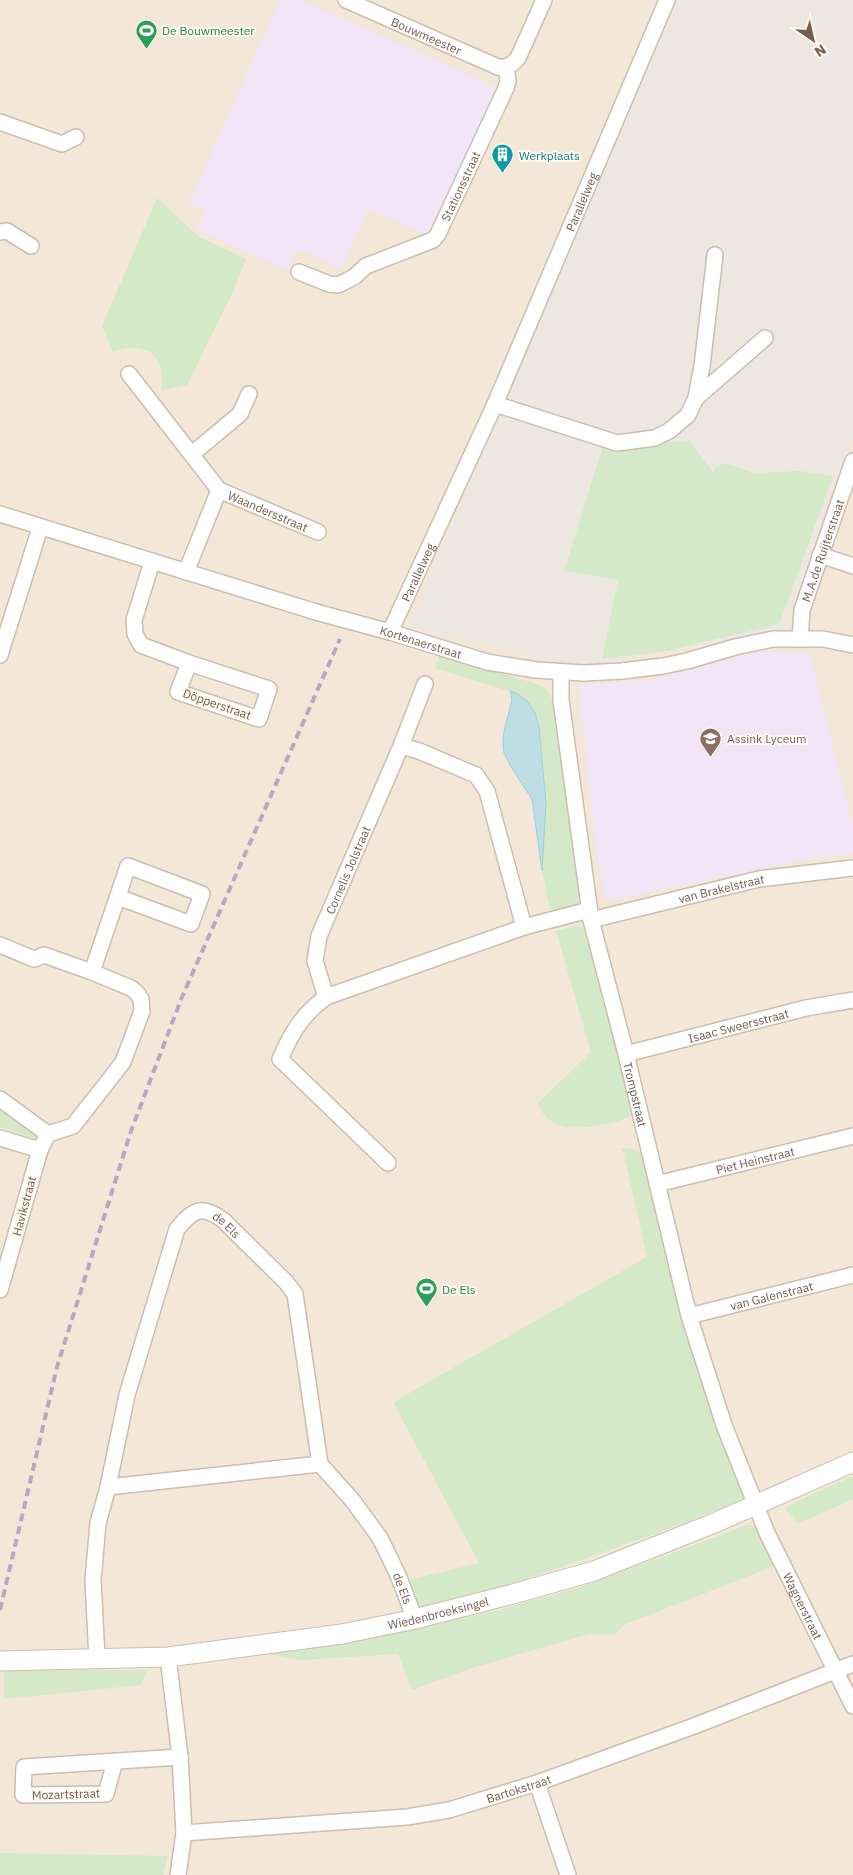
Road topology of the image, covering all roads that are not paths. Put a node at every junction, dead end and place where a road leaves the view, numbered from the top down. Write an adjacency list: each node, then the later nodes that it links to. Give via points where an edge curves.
1 (346, 0): 4 (street, Bouwmeester, via 498,67)
2 (544, 0): 4 (street, via 518,58)
3 (667, 0): 15 (street, Parallelweg)
4 (506, 67): 10 (street, Stationsstraat, via 506,88 433,240 366,266 338,285)
5 (0, 122): 6 (street, via 62,144)
6 (76, 137)
7 (0, 232): 8 (street, via 7,231)
8 (31, 246)
9 (715, 255): 14 (street)
10 (299, 272)
11 (765, 338): 14 (street)
12 (128, 374): 16 (street, Waandersstraat)
13 (249, 394): 16 (street, via 240,414)
14 (696, 398): 15 (street, via 688,415 669,431 654,438 617,443)
15 (495, 404): 26 (street, Parallelweg)
16 (192, 454): 18 (street, Waandersstraat)
17 (853, 461): 22 (street, M.A.de Ruijterstraat)
18 (219, 490): 21 (street, Waandersstraat); 25 (street, Waandersstraat)
19 (0, 514): 20 (street, Kortenaerstraat)
20 (40, 528): 23 (street, Kortenaerstraat); 29 (street)
21 (318, 532)
22 (820, 555): 24 (street); 27 (street, M.A.de Ruijterstraat, via 802,610)
23 (152, 562): 25 (street, Kortenaerstraat); 30 (street, Döpperstraat, via 134,620 135,634 141,645)
24 (853, 566)
25 (186, 572): 26 (street, Kortenaerstraat)
26 (390, 632): 31 (street, Kortenaerstraat, via 487,662)
27 (800, 639): 28 (street, Kortenaerstraat, via 823,639); 31 (street, Kortenaerstraat, via 773,639 663,666)
28 (853, 645)
29 (0, 655)
30 (189, 663): 30 (street, Döpperstraat, via 269,689 258,719 178,692)
31 (561, 673): 36 (street, Trompstraat, via 561,700)
32 (425, 684): 33 (street, Cornelis Jolstraat)
33 (401, 746): 37 (street, via 476,775 487,791); 40 (street, Cornelis Jolstraat, via 318,936 315,961)
34 (853, 868): 36 (street, van Brakelstraat, via 758,879)
35 (118, 897): 35 (street, via 191,924 202,894 128,866); 39 (street)
36 (590, 915): 37 (street); 42 (street, Trompstraat)
37 (524, 927): 40 (street)
38 (0, 945): 39 (street, via 34,959 44,955)
39 (92, 972): 44 (street, via 131,988 141,999 142,1011 122,1062 106,1084 73,1126)
40 (326, 997): 48 (street, via 296,1026 280,1060)
41 (853, 1000): 42 (street, Isaac Sweersstraat, via 806,1008)
42 (626, 1054): 49 (street, Trompstraat)
43 (0, 1099): 44 (street)
44 (48, 1134): 47 (street, Havikstraat)
45 (853, 1136): 49 (street, Piet Heinstraat)
46 (0, 1138): 47 (street)
47 (40, 1150): 51 (street, Havikstraat)
48 (388, 1163)
49 (657, 1184): 52 (street, Trompstraat)
50 (853, 1275): 52 (street, van Galenstraat)
51 (0, 1290)
52 (689, 1316): 56 (street, Trompstraat, via 724,1425)
53 (853, 1462): 56 (street, Wiedenbroeksingel)
54 (320, 1464): 55 (street); 55 (street, de Els, via 295,1294 223,1220 211,1212 199,1211 188,1215 177,1229 128,1395); 57 (street, de Els, via 380,1538)
55 (108, 1488): 59 (street, de Els, via 98,1523 93,1580)
56 (756, 1505): 57 (street, Wiedenbroeksingel, via 594,1571); 62 (street, Wagnerstraat)
57 (415, 1619): 58 (street, Wiedenbroeksingel, via 342,1634)
58 (168, 1657): 59 (street, Wiedenbroeksingel); 64 (street)
59 (98, 1659): 60 (street, Wiedenbroeksingel)
60 (0, 1661)
61 (853, 1664): 62 (street, Bartokstraat)
62 (835, 1672): 63 (street, Wagnerstraat); 66 (street, Bartokstraat)
63 (853, 1706)
64 (180, 1757): 65 (street, Mozartstraat); 67 (street)
65 (115, 1761): 65 (street, Mozartstraat, via 106,1794 23,1796 24,1767)
66 (537, 1783): 67 (street, Bartokstraat, via 449,1810 407,1817); 69 (street)
67 (184, 1833): 68 (street)
68 (178, 1875)
69 (568, 1875)

